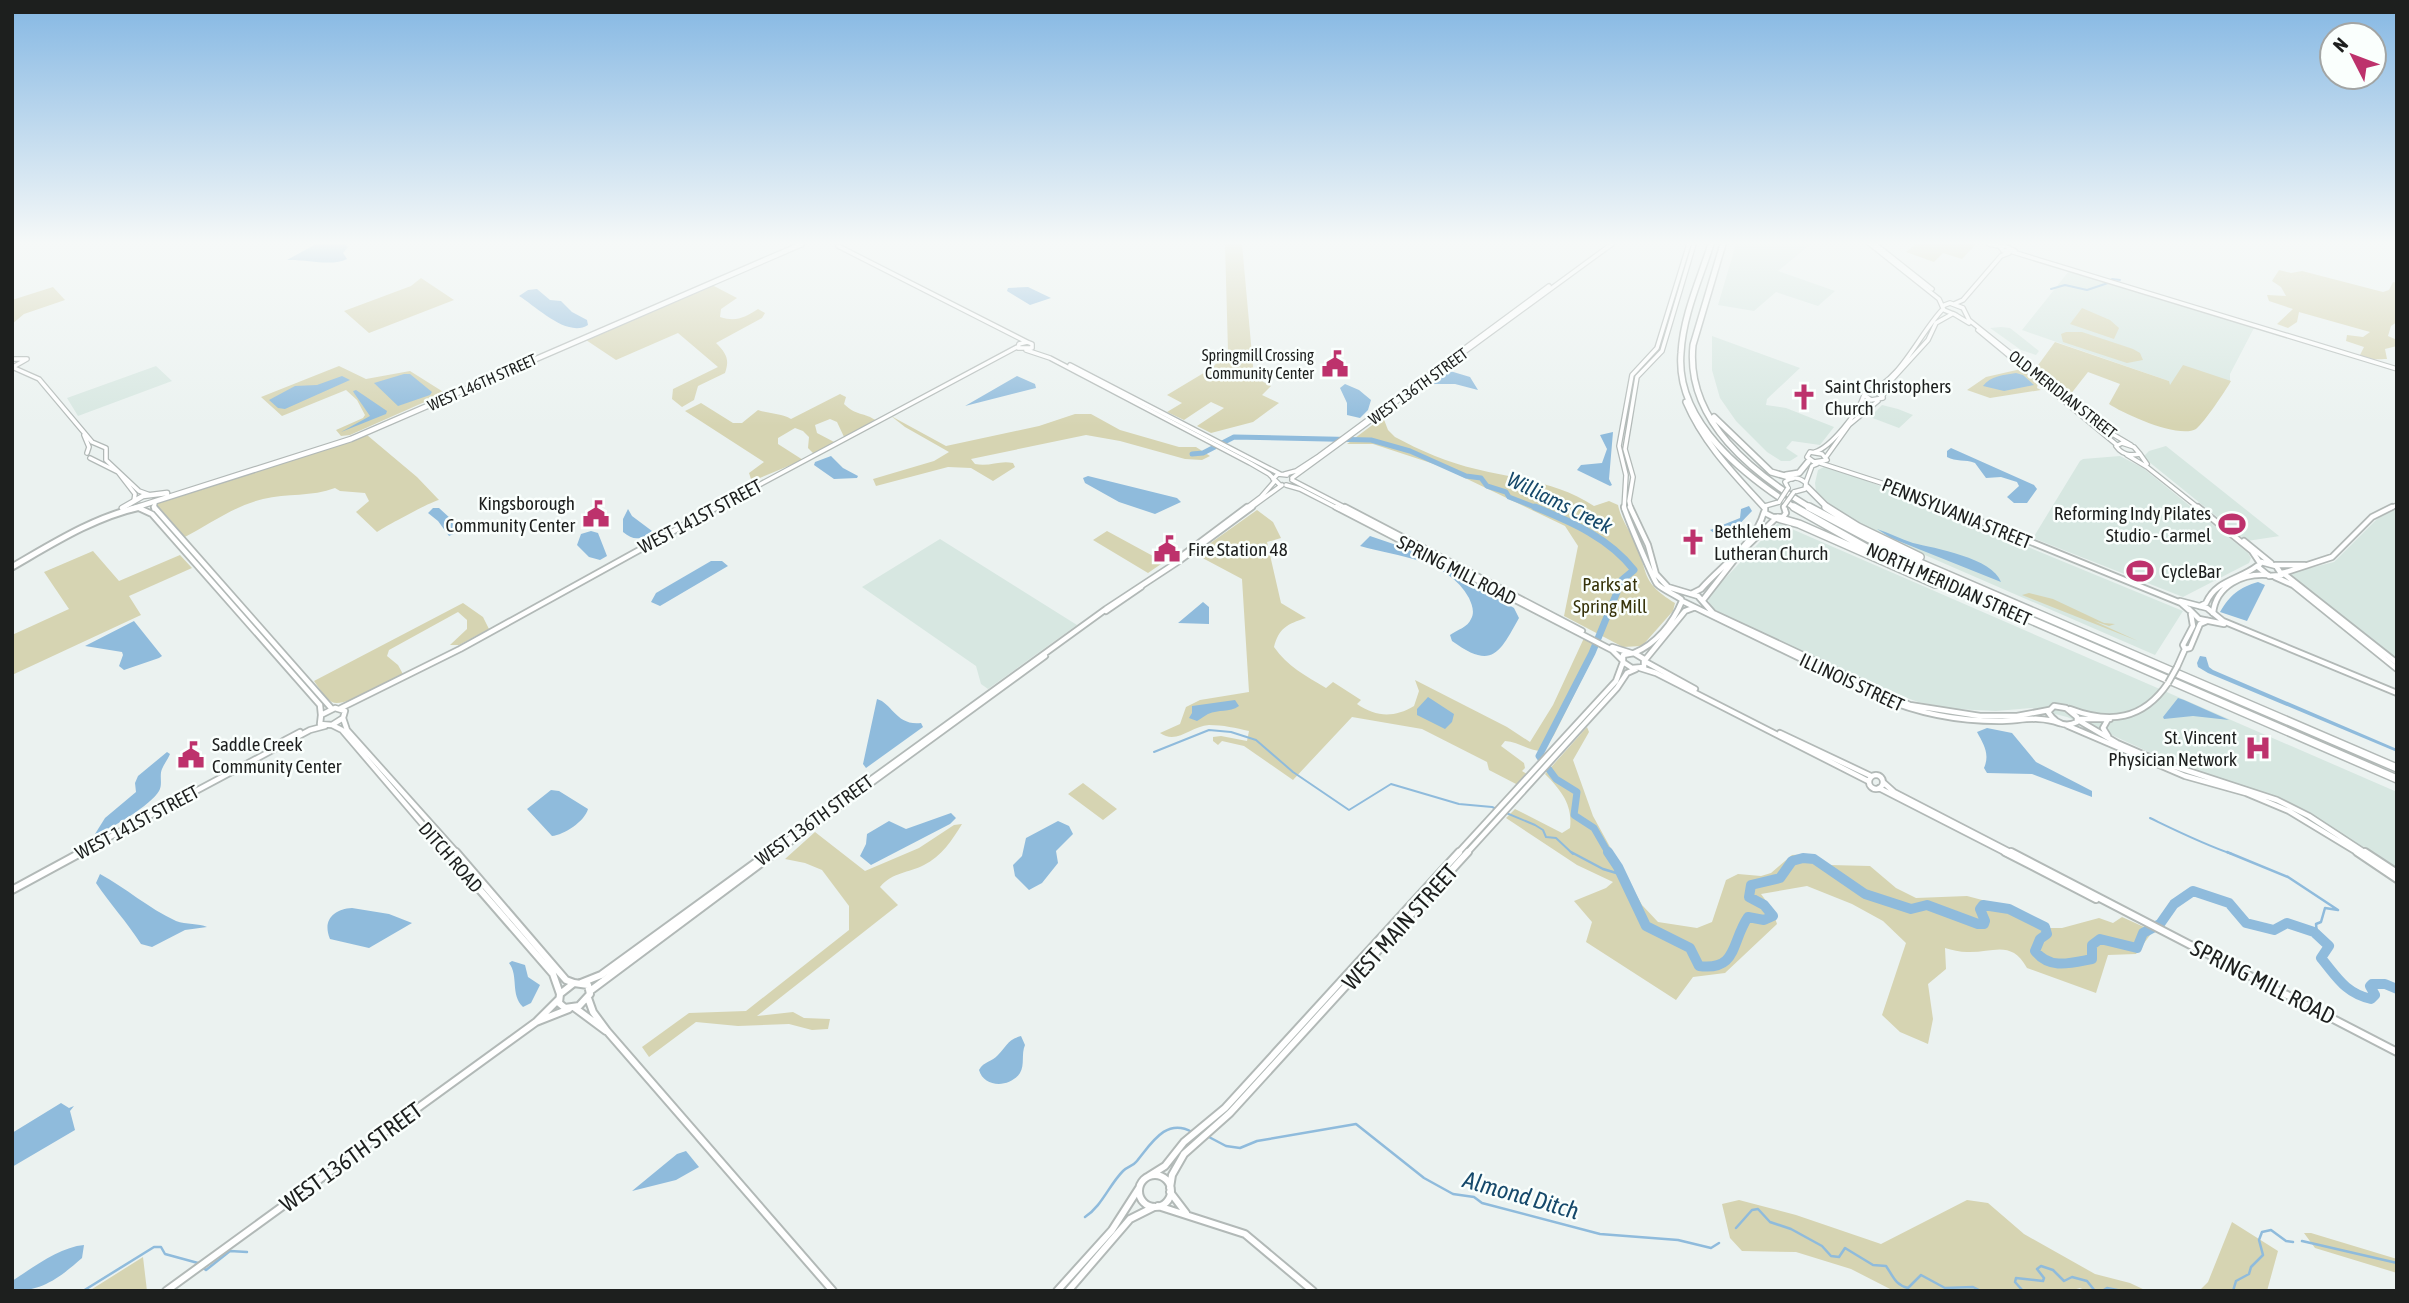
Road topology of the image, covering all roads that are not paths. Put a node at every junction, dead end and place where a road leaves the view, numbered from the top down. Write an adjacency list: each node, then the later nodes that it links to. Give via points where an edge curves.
1 (657, 305): 59 (main road, WEST 146TH STREET, via 340,440)
2 (950, 305): 21 (street, via 1008,335)
3 (954, 305): 19 (street)
4 (1527, 305): 38 (street, WEST 136TH STREET)
5 (1528, 305): 38 (street, WEST 136TH STREET)
6 (1670, 305): 35 (street, via 1657,348 1632,375)
7 (1676, 305): 36 (street, via 1662,351 1638,375)
8 (1694, 305): 29 (highway, NORTH MERIDIAN STREET, via 1682,344)
9 (1706, 305): 34 (highway, via 1692,352 1695,382)
10 (1951, 305): 14 (street)
11 (1959, 305): 15 (street)
12 (1959, 305): 15 (street)
13 (2192, 305): 27 (street)
14 (1943, 307): 16 (street, OLD MERIDIAN STREET); 30 (street, via 1920,342 1879,388)
15 (1965, 310): 16 (street); 41 (street, OLD MERIDIAN STREET, via 1969,320)
16 (1954, 314): 17 (street); 18 (street, OLD MERIDIAN STREET)
17 (1947, 315): 18 (street); 32 (street, via 1886,386)
18 (1962, 318): 40 (street, OLD MERIDIAN STREET)
19 (1027, 342): 20 (street); 21 (street, WEST 141ST STREET)
20 (1033, 346): 21 (street); 39 (street)
21 (1020, 348): 39 (street, via 1050,358); 94 (street, WEST 141ST STREET)
22 (12, 352): 23 (street)
23 (19, 358): 24 (street); 25 (street)
24 (12, 359)
25 (26, 362): 26 (street); 28 (street)
26 (12, 367): 28 (street)
27 (2397, 369)
28 (29, 373): 37 (street)
29 (1682, 378): 62 (highway, via 1683,396 1703,437); 82 (highway, NORTH MERIDIAN STREET, via 1692,406 1718,443 1792,507 1878,554)
30 (1869, 391): 31 (street); 32 (street)
31 (1864, 395): 33 (street); 43 (street, via 1860,407 1824,449)
32 (1883, 396): 33 (street)
33 (1878, 401): 47 (street, via 1868,404)
34 (1706, 409): 51 (highway); 80 (highway, via 1754,467 1812,509 1892,551)
35 (1624, 414): 36 (street); 74 (street, via 1619,446 1626,475 1624,510 1651,577)
36 (1631, 415): 73 (street, via 1625,449 1633,477 1632,513 1661,581)
37 (83, 431): 42 (street); 44 (street, via 89,447)
38 (1342, 440): 53 (street, WEST 136TH STREET, via 1298,470); 55 (street, WEST 136TH STREET)
39 (1216, 443): 53 (street); 56 (street)
40 (2117, 445): 41 (street); 46 (street, OLD MERIDIAN STREET)
41 (2131, 445): 45 (street, OLD MERIDIAN STREET)
42 (104, 449): 44 (street); 48 (street); 59 (street, via 106,460)
43 (1815, 452): 47 (street, PENNSYLVANIA STREET); 49 (street, via 1807,454)
44 (86, 453): 48 (street)
45 (2140, 454): 46 (street); 66 (street)
46 (2127, 455): 65 (street, OLD MERIDIAN STREET, via 2256,555)
47 (1826, 457): 50 (street); 52 (street, PENNSYLVANIA STREET)
48 (90, 458): 60 (street, via 118,472 135,494)
49 (1808, 460): 50 (street, PENNSYLVANIA STREET); 51 (highway, via 1796,474); 54 (street, via 1803,475)
50 (1819, 463): 52 (street, PENNSYLVANIA STREET); 58 (street, via 1812,466)
51 (1769, 470): 54 (highway)
52 (1847, 470): 72 (street, PENNSYLVANIA STREET)
53 (1283, 474): 55 (street, SPRING MILL ROAD); 56 (street, WEST 136TH STREET)
54 (1794, 478): 58 (street); 62 (street, bridge, via 1786,481 1788,488 1779,502)
55 (1292, 479): 57 (street, WEST 136TH STREET); 84 (street, SPRING MILL ROAD)
56 (1273, 480): 57 (street, SPRING MILL ROAD); 64 (street, WEST 136TH STREET, via 1266,493)
57 (1284, 485): 64 (street, WEST 136TH STREET); 84 (street, SPRING MILL ROAD)
58 (1807, 485): 63 (street, bridge, via 1794,492 1784,506 1785,514); 80 (highway, via 1810,493 1843,518)
59 (153, 498): 60 (main road); 60 (main road); 98 (street, via 154,510)
60 (136, 504): 67 (main road); 102 (street, via 158,521 320,705)
61 (2397, 505): 68 (street, via 2372,517 2334,556)
62 (1764, 509): 63 (street); 73 (street, via 1752,535 1701,589)
63 (1777, 518): 75 (street, via 1767,522 1709,587); 82 (highway)
64 (1175, 562): 88 (street, WEST 136TH STREET)
65 (2259, 564): 66 (street); 70 (street, OLD MERIDIAN STREET); 76 (street, via 2222,583 2206,604)
66 (2272, 564): 68 (street); 69 (street)
67 (12, 565)
68 (2305, 565): 69 (street)
69 (2283, 573): 71 (street); 91 (street)
70 (2268, 575): 71 (street); 79 (street, via 2256,574 2232,583 2214,602)
71 (2275, 577): 93 (street, via 2293,585)
72 (2144, 588): 76 (street, PENNSYLVANIA STREET); 78 (street, PENNSYLVANIA STREET)
73 (1690, 593): 74 (street); 75 (street, ILLINOIS STREET)
74 (1681, 600): 77 (street, ILLINOIS STREET); 87 (street, via 1676,614 1646,648)
75 (1703, 602): 77 (street); 100 (street, ILLINOIS STREET, via 1715,614 1910,705 2007,716)
76 (2197, 606): 78 (street); 79 (street, PENNSYLVANIA STREET)
77 (1694, 608): 89 (street, via 1684,612); 105 (street, ILLINOIS STREET, via 1909,709 1950,718 2044,718)
78 (2190, 612): 81 (street, PENNSYLVANIA STREET); 86 (street, via 2194,623)
79 (2214, 614): 81 (street, via 2214,620); 83 (street)
80 (2047, 617): 111 (highway, NORTH MERIDIAN STREET)
81 (2208, 621): 83 (street); 86 (street, via 2200,624 2190,648)
82 (2038, 623): 113 (highway, NORTH MERIDIAN STREET)
83 (2248, 631): 95 (street)
84 (1589, 636): 85 (street, SPRING MILL ROAD)
85 (1602, 643): 87 (street, SPRING MILL ROAD); 90 (street, SPRING MILL ROAD)
86 (2185, 649): 104 (street, bridge, via 2160,697 2149,708)
87 (1632, 653): 89 (street, SPRING MILL ROAD); 90 (street, WEST MAIN STREET, via 1623,655)
88 (1045, 655): 119 (street, WEST 136TH STREET, via 601,975); 120 (street, WEST 136TH STREET, via 600,981)
89 (1645, 661): 92 (street, WEST MAIN STREET); 112 (street)
90 (1623, 662): 92 (street, SPRING MILL ROAD); 110 (street, WEST MAIN STREET, via 1618,679)
91 (2397, 663)
92 (1638, 669): 110 (street, WEST MAIN STREET, via 1628,672); 112 (street, via 1656,673)
93 (2397, 669)
94 (393, 684): 97 (street, WEST 141ST STREET); 101 (street, WEST 141ST STREET)
95 (2380, 685): 96 (street); 96 (street)
96 (2397, 691)
97 (341, 708): 98 (street, WEST 141ST STREET); 101 (street, DITCH ROAD)
98 (332, 709): 102 (street, WEST 141ST STREET)
99 (2070, 709): 100 (street, ILLINOIS STREET, via 2056,706); 103 (street); 104 (street, ILLINOIS STREET)
100 (2049, 710): 105 (street, via 2051,718)
101 (345, 716): 106 (street, WEST 141ST STREET); 119 (street, DITCH ROAD, via 346,730 566,980)
102 (320, 718): 107 (street); 109 (street, WEST 141ST STREET)
103 (2078, 720): 104 (street); 105 (street); 108 (street)
104 (2109, 720): 108 (street, via 2102,728)
105 (2062, 724): 117 (street, ILLINOIS STREET, via 2185,776 2289,810)
106 (332, 725): 107 (street, WEST 141ST STREET); 121 (street, DITCH ROAD, via 342,730 555,976)
107 (325, 726): 109 (street, WEST 141ST STREET)
108 (2111, 739): 116 (street, via 2292,807)
109 (262, 755): 118 (street, WEST 141ST STREET)
110 (1551, 757): 115 (street, WEST MAIN STREET)
111 (2397, 768)
112 (1869, 778): 114 (street); 114 (street, via 1879,777)
113 (2397, 779)
114 (1881, 785): 125 (street, SPRING MILL ROAD)
115 (1498, 815): 126 (street, WEST MAIN STREET, via 1225,1108); 128 (street, WEST MAIN STREET, via 1230,1113 1180,1159)
116 (2397, 873)
117 (2397, 879)
118 (12, 890)
119 (578, 983): 120 (street, DITCH ROAD, via 588,985); 121 (street, WEST 136TH STREET)
120 (589, 994): 122 (street, WEST 136TH STREET); 124 (street, via 593,1012)
121 (560, 996): 122 (street, DITCH ROAD, via 561,1006); 123 (street, WEST 136TH STREET)
122 (572, 1008): 123 (street, WEST 136TH STREET); 124 (street, via 583,1011)
123 (536, 1023): 131 (street, WEST 136TH STREET)
124 (607, 1031): 132 (street)
125 (2397, 1052)
126 (1149, 1176): 127 (street); 128 (street, via 1164,1178)
127 (1139, 1188): 129 (street, via 1141,1199); 133 (street, via 1112,1230)
128 (1170, 1190): 129 (street, via 1167,1200); 130 (street)
129 (1156, 1206): 130 (street); 134 (street, via 1132,1217)
130 (1186, 1213): 135 (street, via 1245,1234)
131 (166, 1291)
132 (832, 1291)
133 (1057, 1291)
134 (1068, 1291)
135 (1314, 1291)

